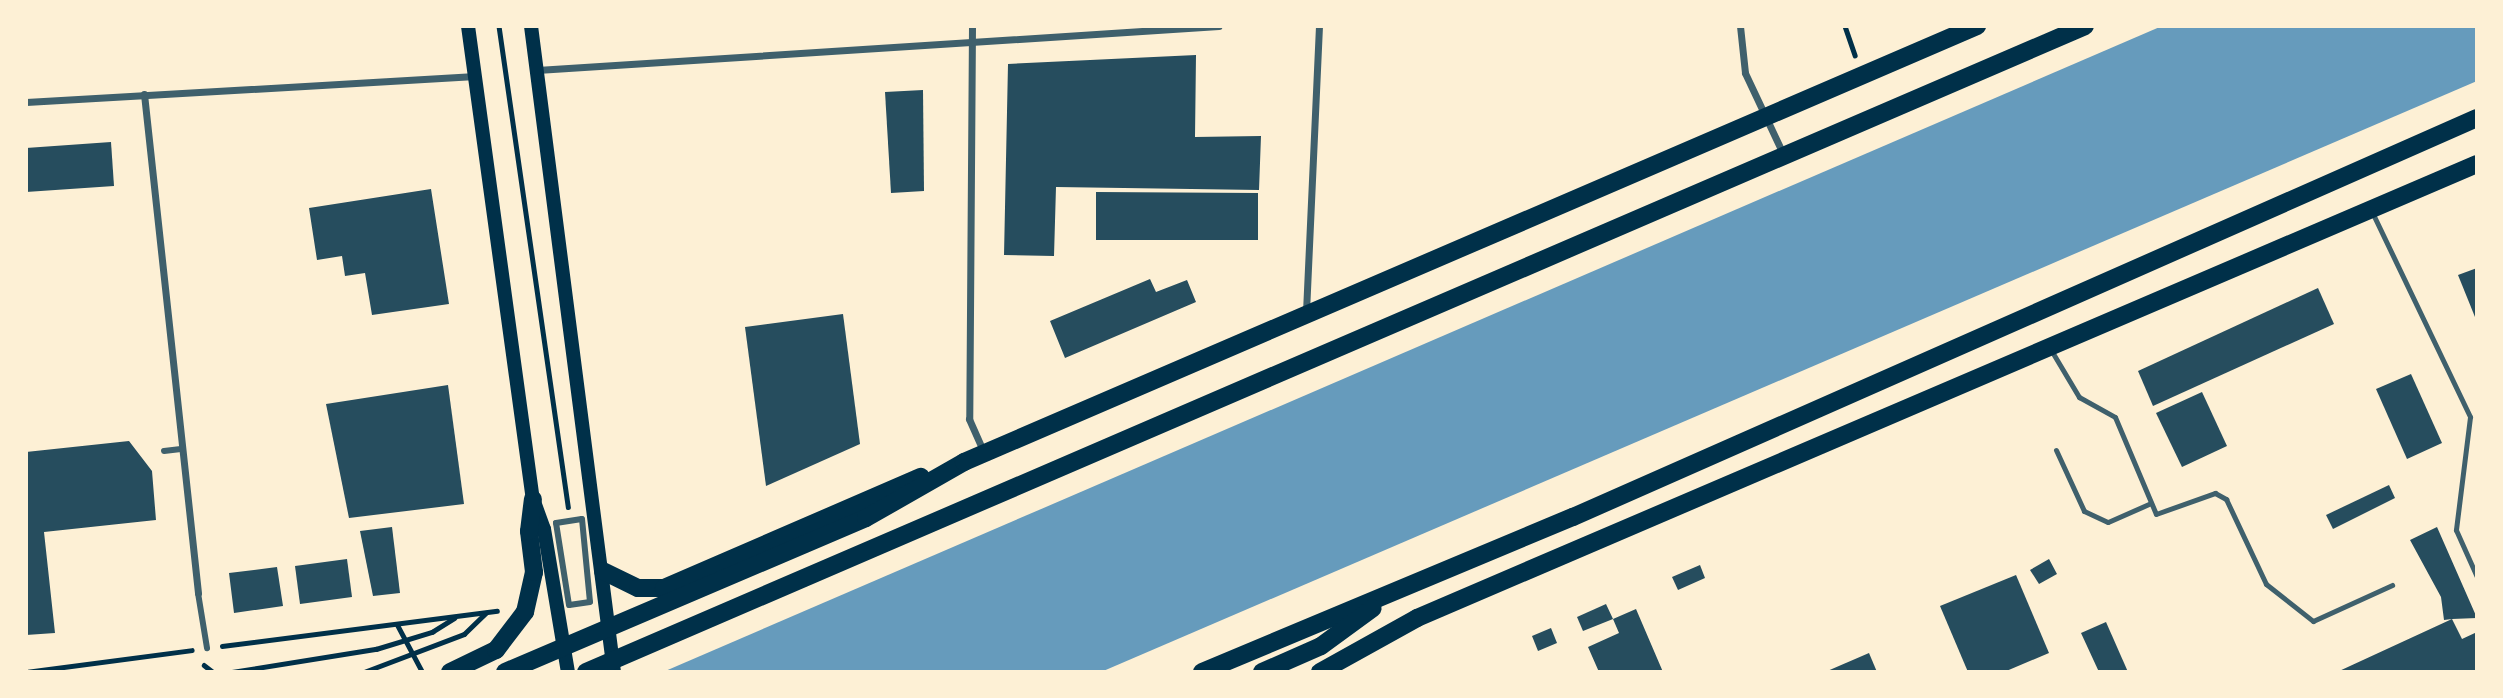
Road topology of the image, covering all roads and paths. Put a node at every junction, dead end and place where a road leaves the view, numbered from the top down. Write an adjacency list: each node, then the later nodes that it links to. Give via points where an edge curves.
1 (468, 26): 14 (main road)
2 (499, 26): 31 (path)
3 (531, 26): 13 (main road)
4 (972, 26): 11 (street)
5 (1219, 26): 11 (street)
6 (1319, 26): 22 (street)
7 (1740, 26): 18 (street, via 1745,73)
8 (1845, 26): 12 (path)
9 (1977, 26): 18 (main road)
10 (2085, 26): 19 (main road)
11 (971, 42): 13 (street); 27 (street, via 969,419)
12 (1856, 58)
13 (536, 71): 32 (main road)
14 (475, 76): 15 (street); 29 (main road)
15 (144, 94): 16 (street); 24 (street)
16 (26, 102)
17 (2477, 118): 35 (main road)
18 (1767, 119): 19 (street); 22 (main road)
19 (1785, 157): 50 (main road)
20 (2477, 164): 21 (main road)
21 (2371, 209): 23 (main road); 33 (lane, via 2470,417 2456,530)
22 (1305, 317): 27 (main road)
23 (2049, 347): 30 (lane, via 2079,397 2115,417); 54 (main road, via 1417,618)
24 (181, 449): 26 (street); 36 (street)
25 (2056, 450): 30 (lane, via 2084,511 2108,522)
26 (164, 451)
27 (984, 453): 28 (main road)
28 (964, 462): 32 (main road, via 888,488 664,588 638,587); 48 (main road, via 866,518)
29 (533, 499): 47 (main road, via 529,531 534,572 525,611 496,650); 49 (main road, via 544,528)
30 (2151, 503): 34 (lane, via 2156,514 2215,493 2226,499 2266,584 2313,621)
31 (570, 521): 31 (street, via 582,519 590,602 569,604 556,523)
32 (603, 571): 51 (main road)
33 (2477, 577)
34 (2392, 585)
35 (1396, 591): 52 (main road); 53 (main road, via 1321,646)
36 (198, 593): 40 (street)
37 (458, 616): 38 (path); 39 (path, via 432,632); 41 (path, via 487,612 464,634)
38 (397, 624): 39 (path); 40 (path)
39 (405, 640): 41 (path); 42 (path)
40 (207, 648): 44 (path)
41 (413, 655): 43 (path); 46 (path)
42 (255, 669): 45 (path)
43 (422, 671)
44 (26, 672)
45 (232, 672)
46 (364, 672)
47 (450, 672)
48 (505, 672)
49 (568, 672)
50 (586, 672)
51 (614, 672)
52 (1202, 672)
53 (1262, 672)
54 (1320, 672)

